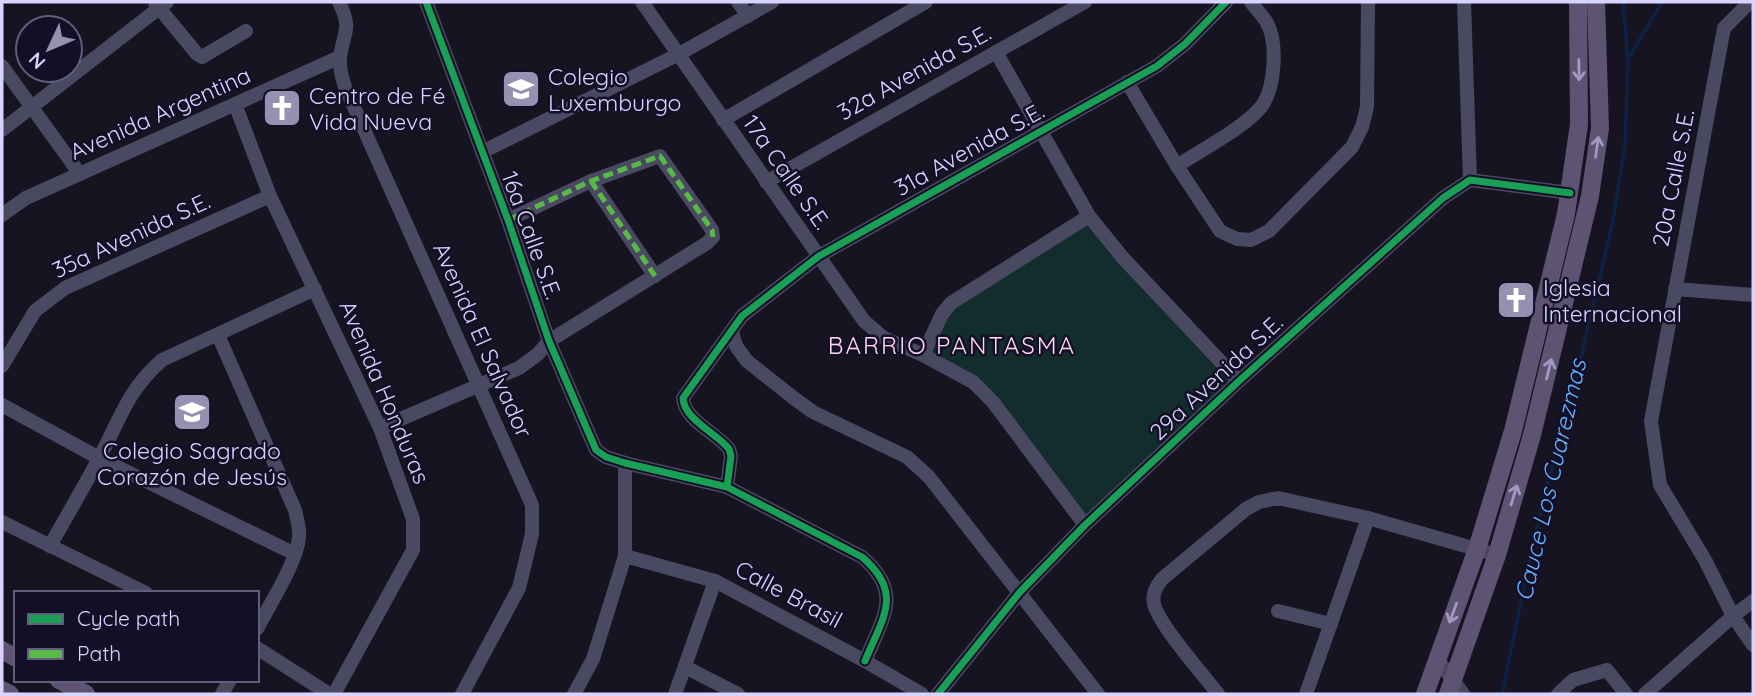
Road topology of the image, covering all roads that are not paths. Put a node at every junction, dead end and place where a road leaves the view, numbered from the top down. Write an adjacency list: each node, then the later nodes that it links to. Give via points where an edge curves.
1 (339, 2): 20 (street, Avenida El Salvador, via 348,32)
2 (426, 2): 28 (street, 16a Calle S.E.)
3 (642, 2): 19 (street, 17a Calle S.E.)
4 (738, 2): 16 (street)
5 (772, 2): 16 (street)
6 (926, 2): 25 (street)
7 (1085, 2): 18 (street, 32a Avenida S.E.)
8 (1226, 2): 22 (street, 31a Avenida S.E., via 1185,44)
9 (1251, 2): 29 (street, via 1268,25 1274,54 1263,105)
10 (1368, 2): 29 (street, via 1367,107 1362,127 1352,147 1269,231 1251,240 1220,231)
11 (1464, 2): 31 (street)
12 (1578, 2): 34 (main road, one-way to 34, via 1579,124)
13 (1596, 2): 54 (main road, one-way to 13, via 1590,196 1600,128)
14 (1750, 2): 42 (street, 20a Calle S.E., via 1724,28)
15 (160, 4): 17 (street, via 202,57); 24 (street)
16 (748, 16): 19 (street)
17 (246, 31)
18 (996, 52): 27 (street); 33 (street, 32a Avenida S.E.)
19 (679, 54): 25 (street, 17a Calle S.E.); 28 (street)
20 (340, 57): 23 (street, Avenida Argentina); 50 (street, Avenida El Salvador, via 345,87)
21 (2, 66): 24 (street)
22 (1127, 82): 27 (street, 31a Avenida S.E.); 29 (street)
23 (234, 104): 30 (street, Avenida Argentina); 35 (street, Avenida Honduras)
24 (31, 107): 26 (street); 30 (street)
25 (723, 120): 33 (street, 17a Calle S.E.)
26 (2, 130)
27 (1041, 130): 37 (street); 39 (street, 31a Avenida S.E.)
28 (482, 152): 38 (street, 16a Calle S.E.)
29 (1177, 166)
30 (80, 174): 36 (street, Avenida Argentina, via 26,198)
31 (1470, 180): 34 (street); 49 (street, 29a Avenida S.E., via 1443,198)
32 (591, 181): 38 (street); 40 (street); 40 (street, via 660,156 712,230 707,243)
33 (766, 182): 39 (street, 17a Calle S.E.)
34 (1570, 194): 53 (main road)
35 (270, 196): 41 (street, Avenida Honduras); 48 (street, 35a Avenida S.E., via 65,288 35,310)
36 (2, 215)
37 (1089, 216): 47 (street, via 951,303); 49 (street)
38 (508, 220): 46 (street, 16a Calle S.E.)
39 (819, 256): 44 (street, 31a Avenida S.E., via 757,303); 47 (street, 17a Calle S.E., via 864,321 884,338)
40 (655, 276): 46 (street)
41 (316, 289): 45 (street); 52 (street, Avenida Honduras)
42 (1675, 289): 43 (street); 71 (street, 20a Calle S.E., via 1651,421 1660,485)
43 (1753, 295)
44 (732, 331): 57 (street, 31a Avenida S.E., via 683,398 692,416 729,449); 68 (street, via 747,361 804,405 907,457 929,477)
45 (219, 335): 55 (street, via 162,360 144,377); 63 (street, via 295,510 299,538)
46 (549, 341): 50 (street, via 519,368); 56 (street, 16a Calle S.E., via 596,450)
47 (923, 355): 60 (street, 17a Calle S.E., via 973,382 993,402)
48 (2, 366)
49 (1239, 381): 60 (street, 29a Avenida S.E.)
50 (479, 385): 52 (street); 85 (street, Avenida El Salvador, via 532,505 532,534 519,588)
51 (2, 405): 55 (street)
52 (380, 428): 84 (street, Avenida Honduras, via 413,519 413,550)
53 (1513, 430): 54 (main road); 62 (main road)
54 (1532, 435): 64 (main road, one-way to 54)
55 (99, 458): 61 (street); 63 (street)
56 (625, 463): 57 (street, 16a Calle S.E.); 65 (street)
57 (727, 487): 77 (street, 16a Calle S.E., via 862,557 877,570 887,590 886,610)
58 (1368, 517): 62 (street); 72 (street); 92 (street, via 1278,498 1259,502 1154,588 1160,618)
59 (2, 522): 61 (street)
60 (1086, 525): 68 (street, 29a Avenida S.E.)
61 (50, 546): 67 (street)
62 (1477, 549): 64 (street); 76 (main road, one-way to 76)
63 (295, 554): 73 (street)
64 (1497, 555): 81 (main road)
65 (625, 556): 66 (street, Calle Brasil); 86 (street, via 593,659)
66 (715, 581): 77 (street, Calle Brasil); 78 (street)
67 (142, 591)
68 (1020, 592): 90 (street, 29a Avenida S.E.); 91 (street)
69 (1753, 601): 71 (street)
70 (1278, 611): 72 (street)
71 (1733, 616): 74 (street, 20a Calle S.E.); 97 (street)
72 (1331, 624): 93 (street)
73 (259, 625)
74 (1753, 645)
75 (259, 649): 84 (street)
76 (1438, 655): 81 (street); 94 (main road)
77 (865, 661): 89 (street, Calle Brasil)
78 (685, 667): 87 (street); 88 (street)
79 (63, 682): 83 (main road)
80 (2, 690): 82 (main road)
81 (1455, 690)
82 (10, 694)
83 (86, 694)
84 (332, 694)
85 (462, 694)
86 (574, 694)
87 (675, 694)
88 (738, 694)
89 (922, 694)
90 (938, 694)
91 (1098, 694)
92 (1218, 694)
93 (1306, 694)
94 (1424, 694)
95 (1558, 694): 96 (street, via 1573,680 1607,670)
96 (1626, 694)
97 (1645, 694)

